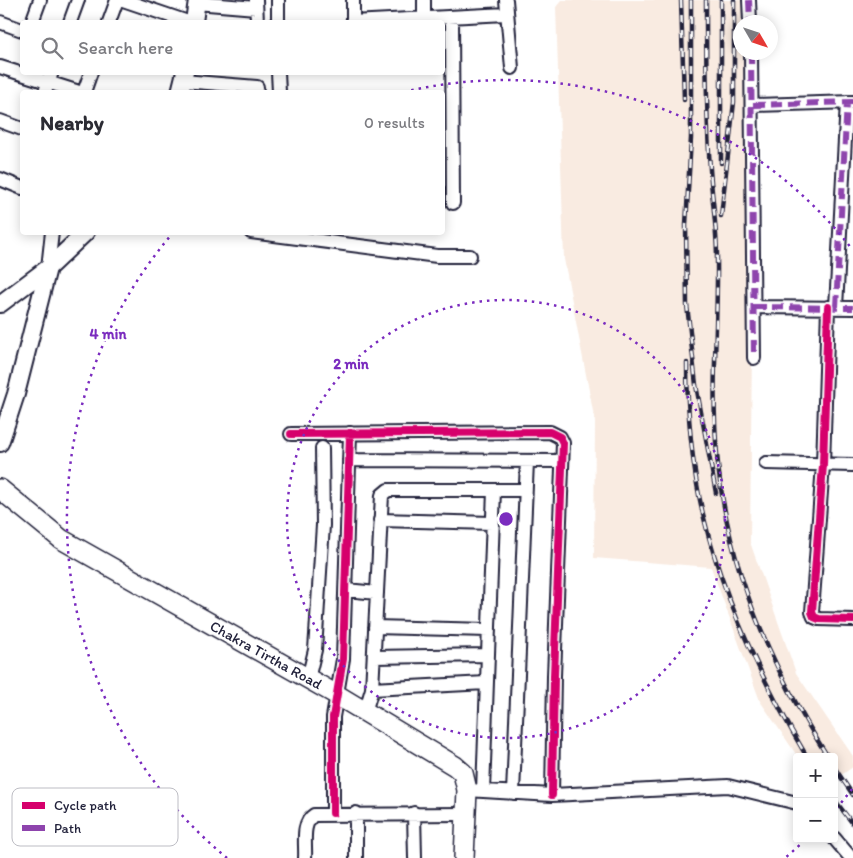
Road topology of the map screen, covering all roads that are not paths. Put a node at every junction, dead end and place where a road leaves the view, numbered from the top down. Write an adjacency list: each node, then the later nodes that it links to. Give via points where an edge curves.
1 (40, 0): 16 (street)
2 (78, 0): 17 (street)
3 (117, 0): 18 (street)
4 (123, 0): 19 (street)
5 (278, 0): 22 (street)
6 (353, 0): 23 (street)
7 (424, 0): 15 (street)
8 (506, 0): 12 (street)
9 (749, 0): 13 (street)
10 (197, 2): 11 (street); 20 (main road)
11 (256, 4): 21 (street)
12 (506, 14): 14 (street); 29 (street)
13 (750, 15)
14 (452, 17): 15 (street); 43 (street)
15 (424, 18): 24 (street)
16 (33, 20)
17 (71, 20)
18 (110, 20)
19 (182, 20)
20 (194, 20)
21 (256, 20)
22 (278, 20)
23 (353, 20)
24 (388, 20)
25 (0, 22): 26 (street)
26 (20, 29)
27 (751, 60): 41 (street)
28 (0, 67): 30 (street)
29 (512, 68)
30 (20, 74)
31 (24, 75): 35 (street)
32 (91, 75): 38 (street)
33 (278, 75): 39 (street)
34 (183, 82): 36 (street)
35 (49, 83): 37 (street)
36 (257, 87)
37 (72, 90)
38 (85, 90)
39 (278, 90)
40 (850, 102): 41 (street); 55 (street)
41 (753, 104): 54 (street)
42 (0, 121): 44 (street)
43 (447, 121): 47 (street)
44 (20, 127)
45 (0, 179): 46 (street)
46 (20, 187)
47 (453, 203)
48 (52, 235): 52 (street)
49 (83, 235): 52 (main road)
50 (274, 235): 51 (street, via 437,256)
51 (470, 256)
52 (48, 268): 53 (main road); 60 (main road)
53 (0, 304)
54 (754, 307): 55 (street); 57 (street)
55 (832, 307): 56 (street); 66 (street)
56 (853, 308)
57 (754, 358)
58 (350, 433): 59 (street); 62 (street); 64 (street, via 550,432 563,442)
59 (291, 434)
60 (0, 443)
61 (322, 448): 80 (street, via 322,535 315,650)
62 (349, 460): 63 (street); 73 (street)
63 (527, 461): 64 (street); 70 (street)
64 (562, 461): 87 (street)
65 (766, 463): 66 (street)
66 (823, 465): 67 (street); 75 (street, via 812,612 819,619)
67 (853, 465)
68 (0, 489): 80 (highway, Chakra Tirtha Road, via 62,539)
69 (494, 490): 70 (street); 71 (street, via 388,490 382,494); 72 (street)
70 (526, 490): 86 (street)
71 (380, 520): 72 (street); 74 (street)
72 (492, 523): 77 (street)
73 (346, 590): 74 (street); 83 (street, via 343,659)
74 (377, 593): 76 (street)
75 (853, 620)
76 (375, 627): 77 (street); 79 (street)
77 (488, 630): 78 (street)
78 (487, 656): 79 (street); 81 (street)
79 (374, 657): 82 (street)
80 (308, 679): 83 (highway, Chakra Tirtha Road)
81 (486, 683): 82 (street); 85 (street)
82 (372, 689): 84 (street)
83 (337, 695): 84 (highway, Chakra Tirtha Road); 89 (street, via 333,717)
84 (365, 712): 85 (highway, Chakra Tirtha Road, via 455,766)
85 (475, 790): 86 (street); 92 (highway)
86 (514, 793): 87 (street)
87 (552, 795): 88 (street, via 728,786)
88 (793, 803)
89 (333, 813): 90 (street); 94 (street, via 308,818)
90 (356, 813): 91 (street); 95 (street)
91 (414, 813): 92 (street); 96 (street)
92 (466, 814): 97 (highway)
93 (838, 843): 98 (street)
94 (305, 858)
95 (356, 858)
96 (415, 858)
97 (464, 858)
98 (851, 858)

